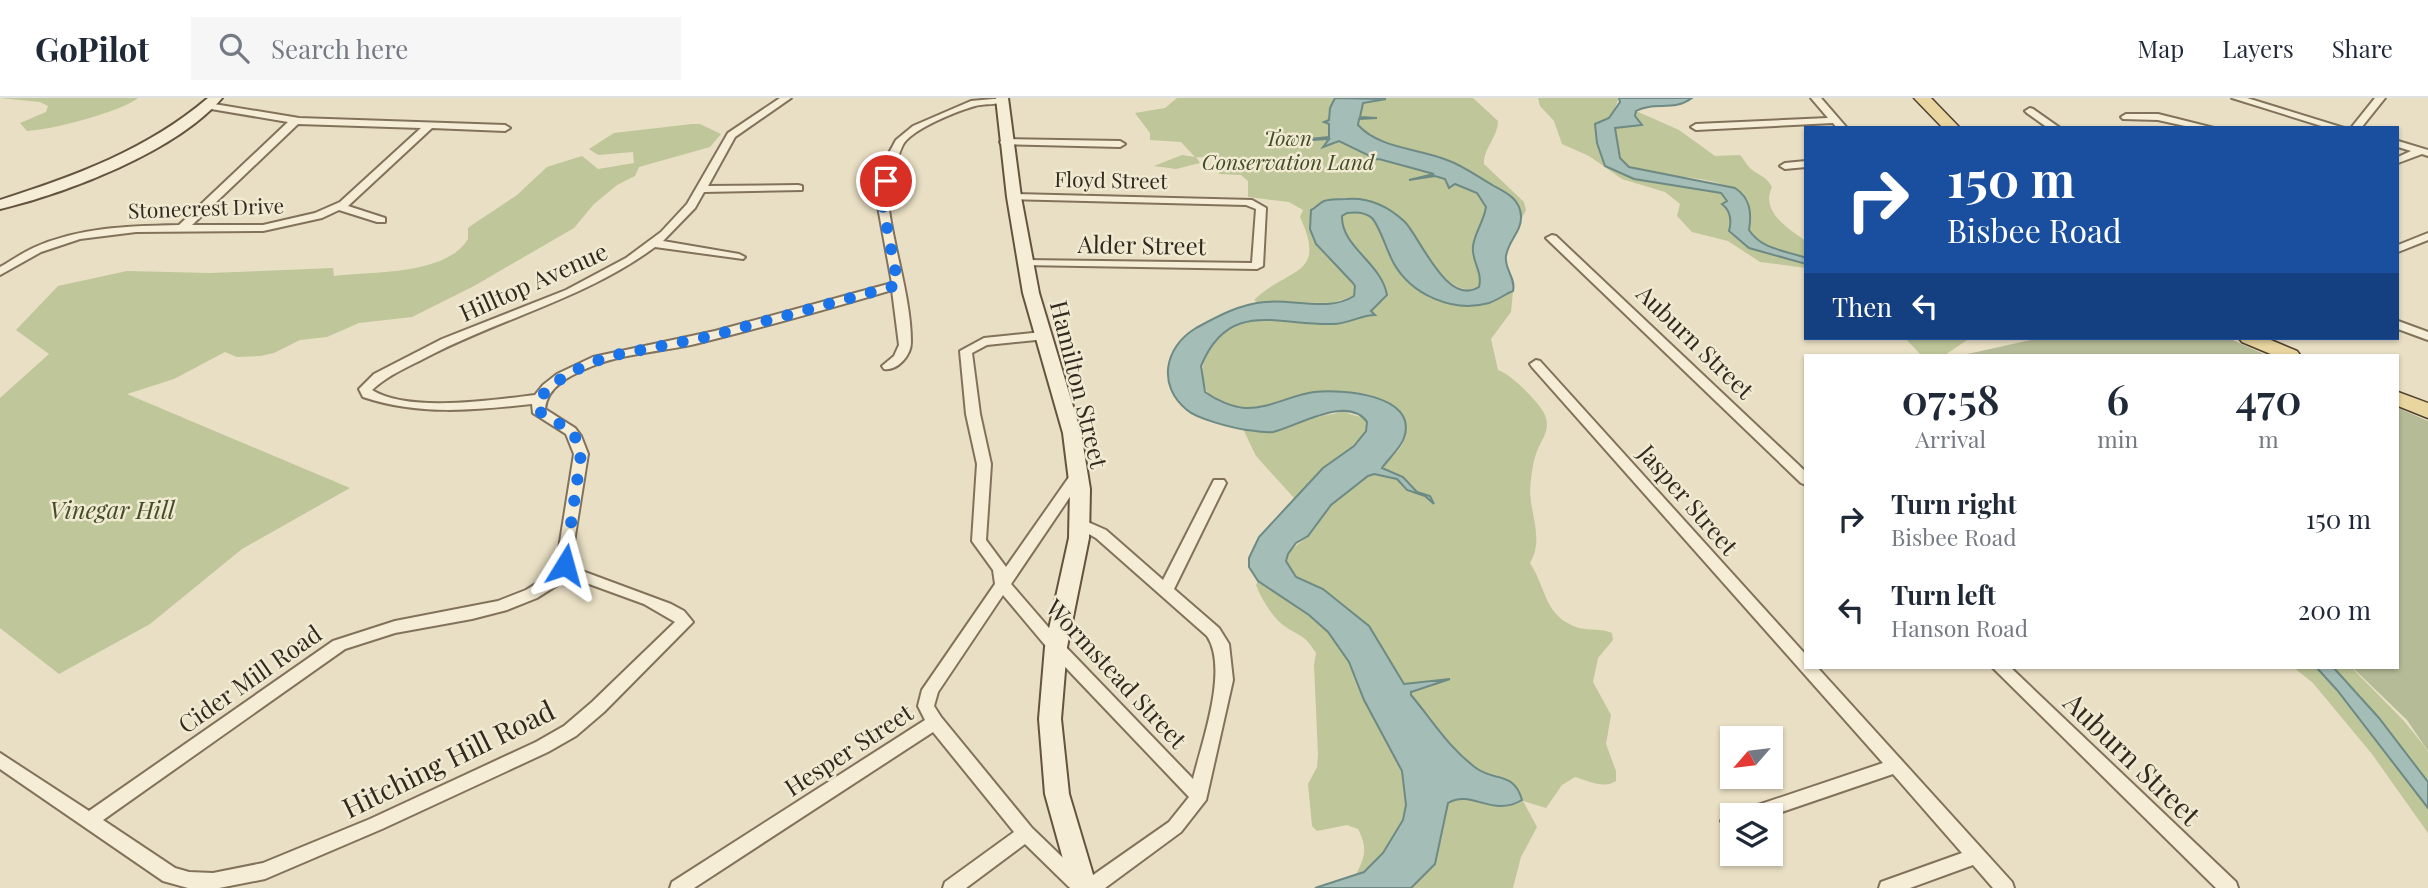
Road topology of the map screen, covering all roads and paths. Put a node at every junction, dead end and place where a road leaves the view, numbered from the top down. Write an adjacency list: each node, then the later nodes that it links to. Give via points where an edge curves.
1 (786, 98): 29 (street, Hilltop Avenue, via 731,135)
2 (1816, 98): 12 (street)
3 (1922, 98): 14 (main road)
4 (2237, 98): 7 (street)
5 (2380, 98): 18 (street)
6 (1001, 99): 21 (main road, Hamilton Street); 43 (street, via 948,113 916,128 898,146 883,207)
7 (2264, 101): 17 (street)
8 (212, 102): 11 (street); 31 (main road, via 173,133 114,164)
9 (2030, 111): 15 (street)
10 (2126, 117): 16 (street, via 2158,117)
11 (295, 121): 13 (street); 34 (street)
12 (1839, 124): 19 (street)
13 (430, 125): 20 (street); 32 (street, Stonecrest Drive)
14 (1950, 126)
15 (2052, 126)
16 (2200, 126)
17 (2333, 126)
18 (2358, 126)
19 (1696, 127)
20 (505, 128)
21 (1005, 142): 22 (street); 30 (main road, Hamilton Street)
22 (1120, 144)
23 (2399, 144): 24 (street)
24 (2424, 152): 25 (street)
25 (2399, 160)
26 (1804, 164): 27 (street)
27 (1785, 166)
28 (798, 188): 29 (street)
29 (701, 189): 37 (street, Hilltop Avenue, via 678,221)
30 (1014, 197): 40 (main road, Hamilton Street); 41 (street, Floyd Street, via 1248,202 1261,208)
31 (0, 205)
32 (340, 207): 33 (street); 34 (street, Stonecrest Drive, via 278,227)
33 (381, 220)
34 (183, 228): 42 (street, Stonecrest Drive, via 109,231 65,239)
35 (2428, 236): 38 (street)
36 (1552, 238): 55 (street, Auburn Street)
37 (654, 243): 39 (street); 52 (street, Hilltop Avenue, via 592,282 472,330 399,366 370,384 366,392 425,405)
38 (2399, 249)
39 (739, 257)
40 (1026, 263): 41 (street, Alder Street); 45 (main road, Hamilton Street)
41 (1257, 266)
42 (0, 272)
43 (898, 285): 50 (street, via 904,351); 52 (street, via 711,336 606,357 571,372)
44 (2399, 325): 46 (street)
45 (1042, 336): 54 (main road, Hamilton Street); 59 (street, Wormstead Street, via 984,342 967,351 984,464 979,541 1000,569)
46 (2428, 336)
47 (2254, 340): 48 (main road)
48 (2288, 354)
49 (1536, 364): 62 (street, Jasper Street)
50 (888, 366)
51 (2399, 398): 53 (main road)
52 (540, 399): 58 (street, via 540,412 570,429 579,441 581,454 564,561)
53 (2428, 411)
54 (1079, 473): 57 (main road, Hamilton Street); 59 (street, Hesper Street)
55 (1804, 478)
56 (1219, 483): 60 (street)
57 (1081, 524): 60 (street, via 1101,534); 61 (main road, Hamilton Street)
58 (568, 571): 70 (street, Cider Mill Road, via 538,591 501,606 379,630 338,645); 70 (street, Hitching Hill Road, via 663,607 685,622 598,707 542,747 292,860 226,880 170,875)
59 (1002, 583): 61 (street, Wormstead Street); 65 (street, Hesper Street, via 930,690 926,706)
60 (1166, 589): 68 (street, via 1221,644 1225,680)
61 (1056, 647): 68 (street, Wormstead Street); 75 (main road, Hamilton Street, via 1050,719 1054,768 1063,822)
62 (1804, 663)
63 (1809, 669): 67 (street, Jasper Street)
64 (2002, 669): 79 (street, Auburn Street)
65 (935, 722): 71 (street); 73 (street, Hesper Street)
66 (0, 760): 70 (street)
67 (1896, 766): 69 (street); 72 (street, Jasper Street)
68 (1198, 795): 76 (street, via 1175,827)
69 (1783, 803)
70 (90, 820)
71 (1026, 833): 74 (street); 75 (street)
72 (1976, 856): 77 (street); 78 (street, Jasper Street)
73 (679, 888)
74 (952, 888)
75 (1083, 888)
76 (1090, 888)
77 (1888, 888)
78 (2005, 888)
79 (2229, 888)

